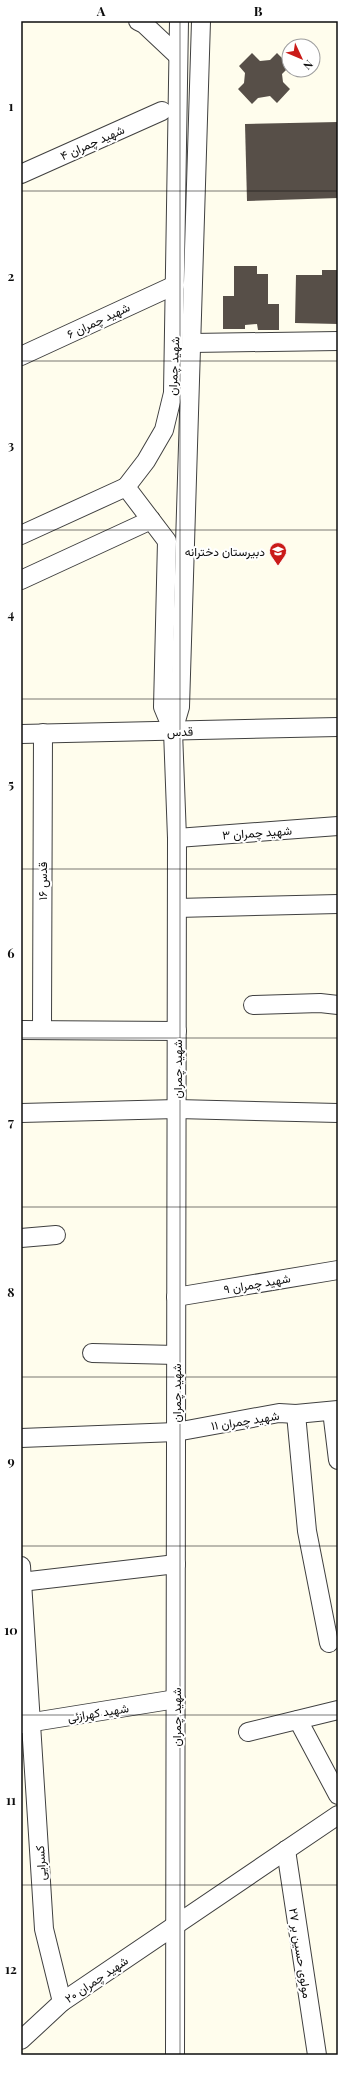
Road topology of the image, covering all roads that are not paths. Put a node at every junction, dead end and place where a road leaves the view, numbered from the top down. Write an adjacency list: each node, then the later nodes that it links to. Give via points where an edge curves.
1 (138, 21): 4 (street)
2 (179, 21): 4 (street, شهید چمران)
3 (201, 21): 9 (street, شهید چمران)
4 (178, 56): 7 (street, شهید چمران)
5 (162, 111): 6 (street, شهید چمران ۴)
6 (21, 174)
7 (175, 285): 10 (street, شهید چمران ۶); 11 (street, شهید چمران, via 174,393 164,430 146,461)
8 (338, 341): 9 (street)
9 (192, 343): 16 (street, شهید چمران, via 180,707)
10 (21, 356)
11 (126, 487): 12 (street, شهید چمران); 13 (street)
12 (150, 520): 14 (street); 16 (street, شهید چمران, via 167,541 163,707)
13 (21, 535)
14 (21, 580)
15 (338, 727): 16 (street, قدس)
16 (173, 731): 18 (street, قدس); 20 (street, شهید چمران)
17 (21, 734): 18 (street, قدس)
18 (42, 734): 25 (street, قدس ۱۶)
19 (338, 826): 20 (street, شهید چمران ۳)
20 (177, 838): 22 (street, شهید چمران)
21 (338, 904): 22 (street)
22 (177, 908): 27 (street, شهید چمران)
23 (253, 1005): 24 (street)
24 (338, 1005)
25 (42, 1029): 26 (street); 27 (street)
26 (21, 1030)
27 (176, 1031): 28 (street, شهید چمران)
28 (176, 1109): 29 (street); 30 (street); 34 (street, شهید چمران)
29 (21, 1113)
30 (338, 1113)
31 (56, 1235): 32 (street)
32 (21, 1238)
33 (338, 1270): 34 (street, شهید چمران ۹)
34 (176, 1297): 36 (street, شهید چمران)
35 (92, 1353): 36 (street)
36 (176, 1355): 39 (street, شهید چمران)
37 (335, 1410): 38 (street, شهید چمران ۱۱); 41 (street)
38 (296, 1414): 39 (street, شهید چمران ۱۱, via 278,1413); 44 (street, via 307,1531)
39 (176, 1432): 40 (street, شهید چمران ۱۱); 42 (street, شهید چمران)
40 (21, 1438)
41 (338, 1460)
42 (176, 1564): 43 (street); 45 (street, شهید چمران)
43 (22, 1577): 48 (street, کسرایی)
44 (329, 1643)
45 (176, 1700): 48 (street, شهید کهرازئی); 53 (street, شهید چمران)
46 (338, 1710): 47 (street)
47 (298, 1720): 49 (street); 50 (street)
48 (26, 1723): 54 (street, کسرایی, via 44,1929)
49 (248, 1732)
50 (338, 1795)
51 (338, 1815): 52 (street, شهید چمران ۲۰)
52 (286, 1850): 53 (street, شهید چمران ۲۰); 59 (street, مولوی حسین بر ۲۷)
53 (176, 1925): 54 (street, شهید چمران ۲۰); 58 (street, شهید چمران)
54 (62, 2002): 55 (street, شهید چمران ۲۰)
55 (21, 2040)
56 (21, 2047): 57 (street)
57 (23, 2055)
58 (175, 2055)
59 (317, 2055)

